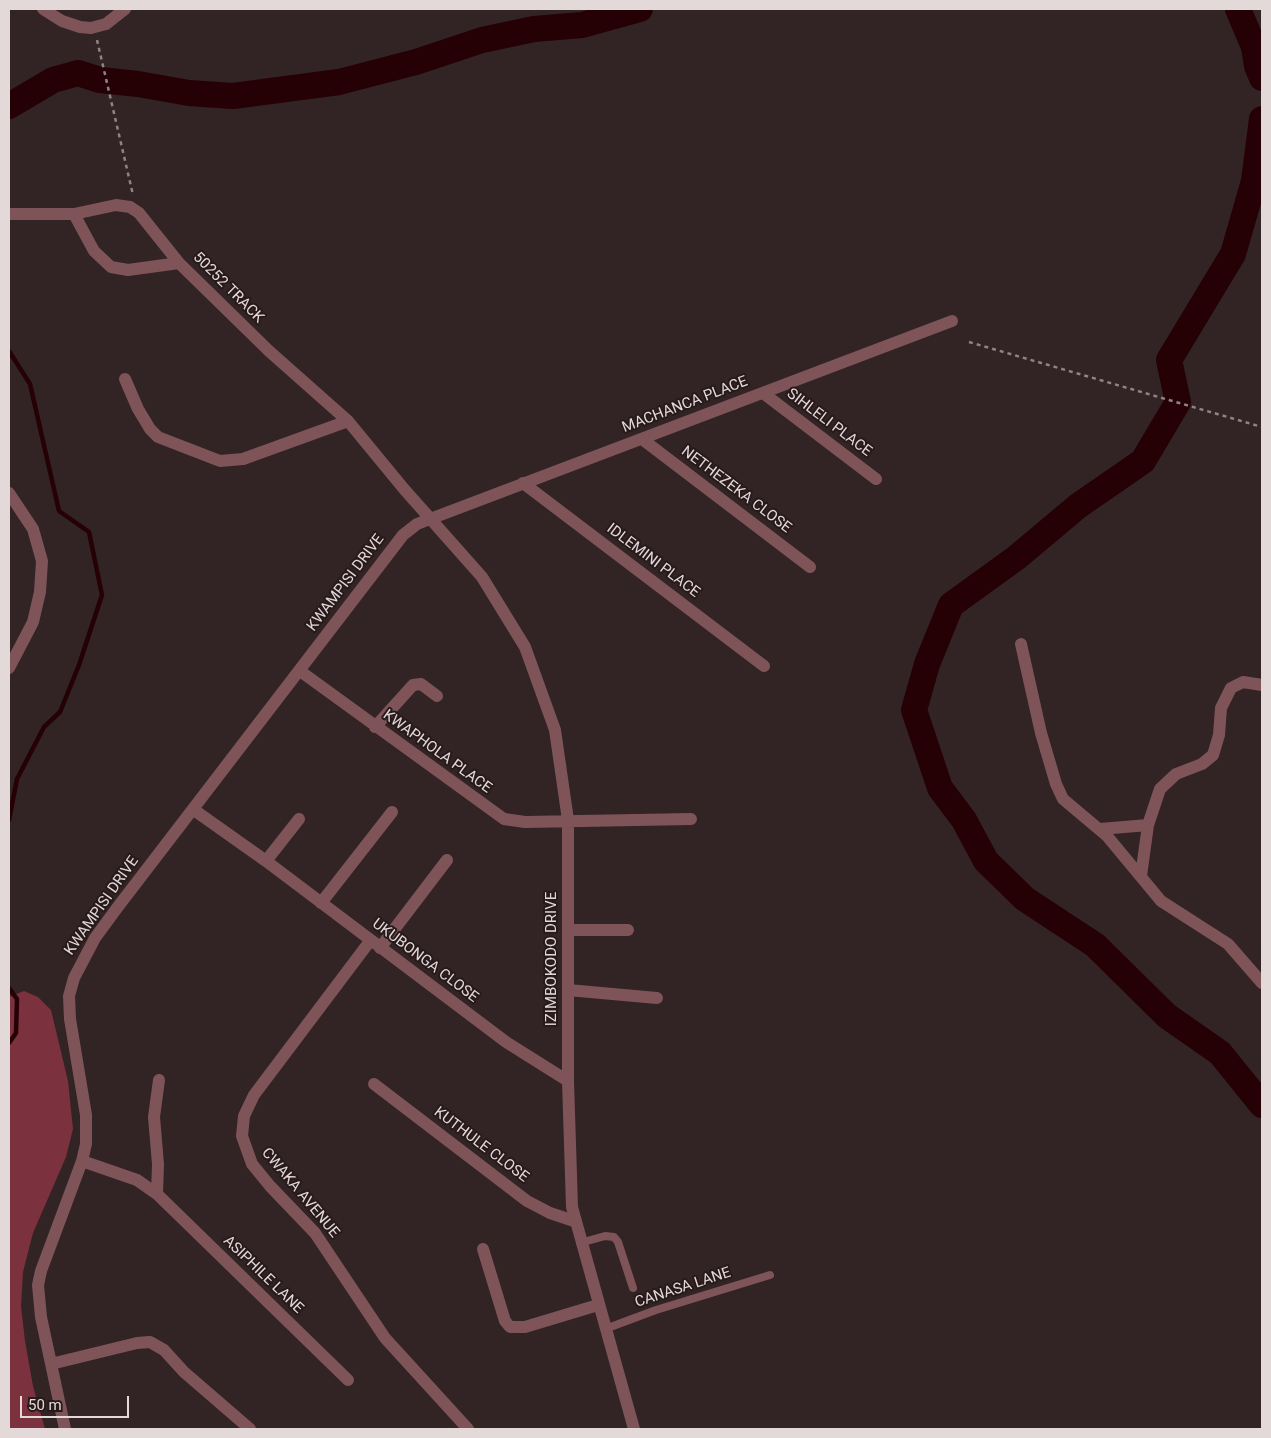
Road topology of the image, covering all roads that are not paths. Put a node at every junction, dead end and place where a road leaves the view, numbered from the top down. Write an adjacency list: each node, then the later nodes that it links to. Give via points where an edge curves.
1 (43, 9): 2 (street, via 62,21 98,32)
2 (125, 9)
3 (9, 214): 4 (street)
4 (74, 214): 5 (street, 50252 TRACK, via 116,206 130,207 139,212); 5 (street, via 94,251 111,267 128,270)
5 (179, 263): 9 (street, 50252 TRACK, via 269,352)
6 (952, 321): 8 (street, MACHANCA PLACE)
7 (125, 379): 9 (street, via 142,416 158,437 220,461 243,458)
8 (762, 393): 10 (street, MACHANCA PLACE); 11 (street, SIHLELI PLACE)
9 (348, 421): 14 (street, 50252 TRACK)
10 (642, 439): 12 (street, MACHANCA PLACE); 15 (street, NETHEZEKA CLOSE)
11 (876, 479)
12 (522, 483): 14 (street, MACHANCA PLACE); 17 (street, IDLEMINI PLACE)
13 (9, 493): 18 (street, via 33,529 39,543 42,568 33,622)
14 (430, 519): 19 (street, KWAMPISI DRIVE, via 403,535); 27 (street, IZIMBOKODO DRIVE, via 482,577 525,647 555,730)
15 (810, 567)
16 (1022, 644): 29 (street, via 1056,784 1063,799)
17 (764, 666)
18 (9, 668)
19 (300, 671): 22 (street, KWAPHOLA PLACE); 23 (street, KWAMPISI DRIVE)
20 (1262, 685): 28 (street, via 1243,682 1231,688 1221,708 1213,755 1202,764 1167,780 1155,799)
21 (437, 696): 22 (street, via 421,684 413,685)
22 (375, 727): 27 (street, KWAPHOLA PLACE, via 504,819 525,822)
23 (194, 810): 31 (street, UKUBONGA CLOSE); 43 (street, KWAMPISI DRIVE, via 95,938 71,986 70,1019 86,1115 86,1144)
24 (392, 812): 33 (street)
25 (299, 819): 31 (street)
26 (691, 819): 27 (street, KWAPHOLA PLACE)
27 (568, 820): 34 (street, IZIMBOKODO DRIVE)
28 (1148, 825): 29 (street); 32 (street)
29 (1100, 829): 32 (street)
30 (447, 860): 36 (street, CWAKA AVENUE)
31 (266, 861): 33 (street, UKUBONGA CLOSE)
32 (1141, 876): 37 (street, via 1161,901 1228,944)
33 (321, 902): 36 (street, UKUBONGA CLOSE)
34 (568, 930): 35 (street); 38 (street, IZIMBOKODO DRIVE)
35 (628, 930)
36 (375, 944): 41 (street, UKUBONGA CLOSE, via 506,1042); 56 (street, CWAKA AVENUE, via 254,1095 244,1116 242,1136 252,1164 315,1233 385,1338)
37 (1262, 983)
38 (568, 990): 39 (street); 41 (street, IZIMBOKODO DRIVE)
39 (657, 998)
40 (158, 1080): 44 (street, via 154,1117)
41 (568, 1081): 45 (street, IZIMBOKODO DRIVE)
42 (374, 1084): 45 (street, KUTHULE CLOSE, via 527,1201)
43 (82, 1161): 44 (street, ASIPHILE LANE, via 137,1180); 52 (street, KWAMPISI DRIVE, via 38,1285 39,1307)
44 (157, 1194): 53 (street, ASIPHILE LANE)
45 (574, 1221): 46 (street, IZIMBOKODO DRIVE)
46 (580, 1243): 49 (lane, via 605,1236 616,1239); 50 (street, IZIMBOKODO DRIVE)
47 (483, 1249): 50 (street, via 505,1321 510,1327 525,1327)
48 (770, 1275): 51 (lane, CANASA LANE)
49 (633, 1288)
50 (598, 1305): 51 (street, IZIMBOKODO DRIVE)
51 (605, 1329): 57 (street, IZIMBOKODO DRIVE)
52 (51, 1364): 54 (street, KWAMPISI DRIVE); 55 (street, via 150,1342 164,1350 184,1372)
53 (348, 1380)
54 (65, 1429)
55 (250, 1429)
56 (468, 1429)
57 (634, 1429)

